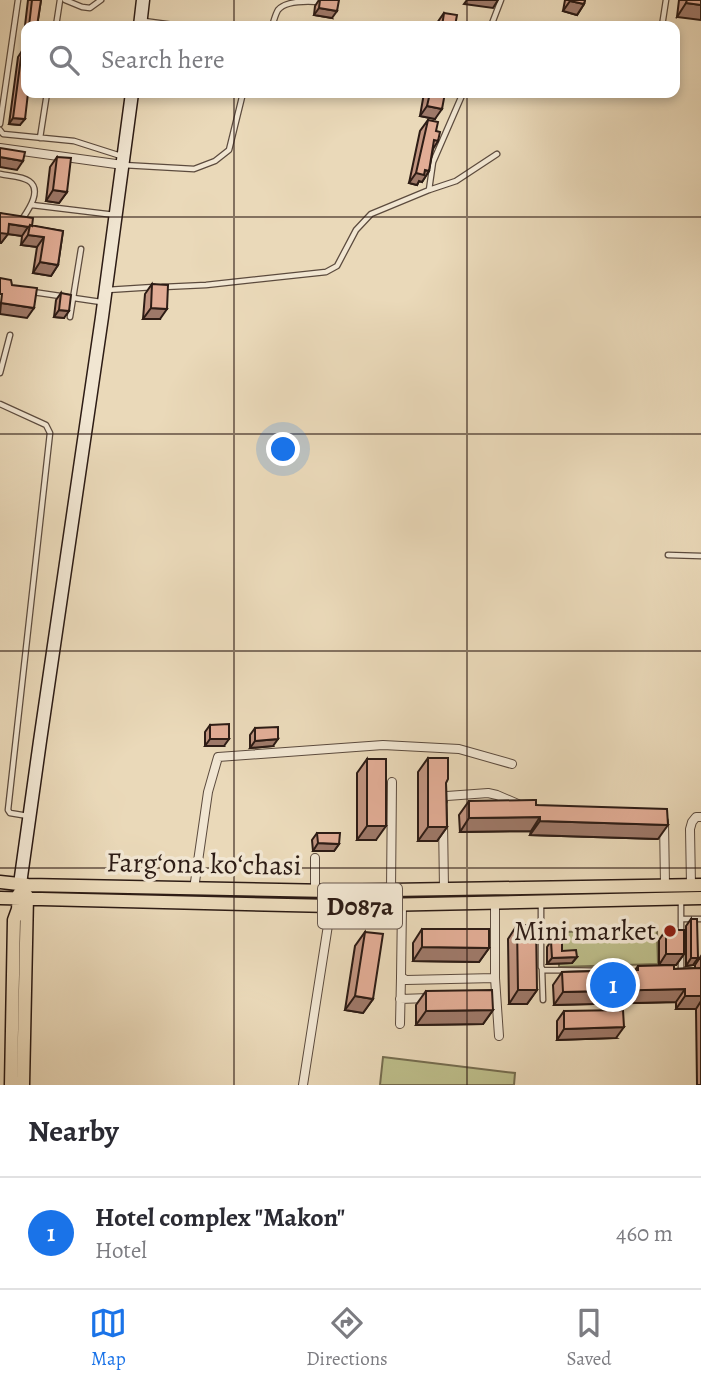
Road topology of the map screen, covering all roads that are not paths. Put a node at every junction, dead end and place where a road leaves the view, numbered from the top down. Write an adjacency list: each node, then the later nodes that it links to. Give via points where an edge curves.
1 (18, 0): 17 (lane)
2 (62, 0): 3 (lane, via 90,8); 8 (lane)
3 (101, 0)
4 (143, 0): 9 (main road)
5 (501, 0): 11 (lane)
6 (666, 0): 12 (lane)
7 (322, 2): 10 (lane, via 294,1 278,9)
8 (57, 21)
9 (140, 21)
10 (274, 21)
11 (494, 21)
12 (663, 21)
13 (46, 98): 19 (lane)
14 (131, 98): 22 (main road)
15 (242, 98): 22 (lane, via 229,150 215,161 194,169)
16 (461, 98): 24 (lane, via 433,162)
17 (0, 124)
18 (0, 130): 19 (lane)
19 (40, 138): 22 (lane, via 74,141)
20 (0, 148): 22 (street)
21 (496, 154): 24 (lane, via 456,181)
22 (124, 161): 26 (main road)
23 (0, 174): 25 (lane, via 28,179 33,185)
24 (429, 190): 30 (lane, via 371,214 356,230 337,266 326,272)
25 (32, 205): 26 (lane); 27 (lane, via 23,218)
26 (116, 215): 30 (main road)
27 (9, 220)
28 (81, 249): 31 (lane)
29 (21, 290): 31 (lane)
30 (105, 296): 31 (lane); 41 (main road)
31 (73, 298): 32 (lane)
32 (70, 317)
33 (10, 335): 34 (lane)
34 (0, 373)
35 (0, 404): 41 (lane, via 46,425 50,433 8,810)
36 (668, 555): 37 (lane)
37 (701, 556)
38 (512, 764): 49 (street, via 459,749 383,746 218,757 208,792)
39 (392, 782): 51 (street)
40 (522, 805): 50 (street, via 488,793 443,797)
41 (30, 816): 46 (main road)
42 (654, 816): 47 (street, via 664,816)
43 (701, 817): 48 (street, via 696,817 690,828)
44 (315, 858): 52 (street)
45 (0, 882): 46 (main road, Fargʻona koʻchasi)
46 (24, 884): 49 (main road, Fargʻona koʻchasi / D087a); 56 (main road)
47 (665, 885): 48 (main road, Fargʻona koʻchasi / D087a); 50 (main road, Fargʻona koʻchasi / D087a)
48 (696, 885)
49 (194, 888): 52 (main road, Fargʻona koʻchasi / D087a)
50 (444, 889): 51 (main road, Fargʻona koʻchasi / D087a)
51 (391, 890): 52 (main road, Fargʻona koʻchasi / D087a)
52 (315, 891)
53 (0, 898): 56 (main road, Fargʻona koʻchasi)
54 (681, 898): 55 (main road, Fargʻona koʻchasi / D087a); 57 (main road, Fargʻona koʻchasi / D087a); 61 (lane)
55 (701, 898)
56 (23, 899): 60 (main road, Fargʻona koʻchasi / D087a); 73 (main road, via 14,920); 74 (main road)
57 (541, 902): 58 (main road, Fargʻona koʻchasi / D087a); 63 (lane)
58 (495, 903): 59 (main road, Fargʻona koʻchasi / D087a); 67 (street)
59 (401, 905): 60 (main road, Fargʻona koʻchasi / D087a); 66 (street)
60 (331, 906): 75 (street)
61 (681, 919): 62 (lane); 65 (lane, via 681,971)
62 (701, 919)
63 (542, 969): 64 (lane); 70 (lane)
64 (613, 971)
65 (667, 971)
66 (401, 977): 67 (street); 69 (street)
67 (495, 978): 72 (street)
68 (438, 998): 69 (street)
69 (400, 999): 71 (street)
70 (543, 1000)
71 (400, 1024)
72 (499, 1036)
73 (11, 1085)
74 (23, 1085)
75 (303, 1085)

